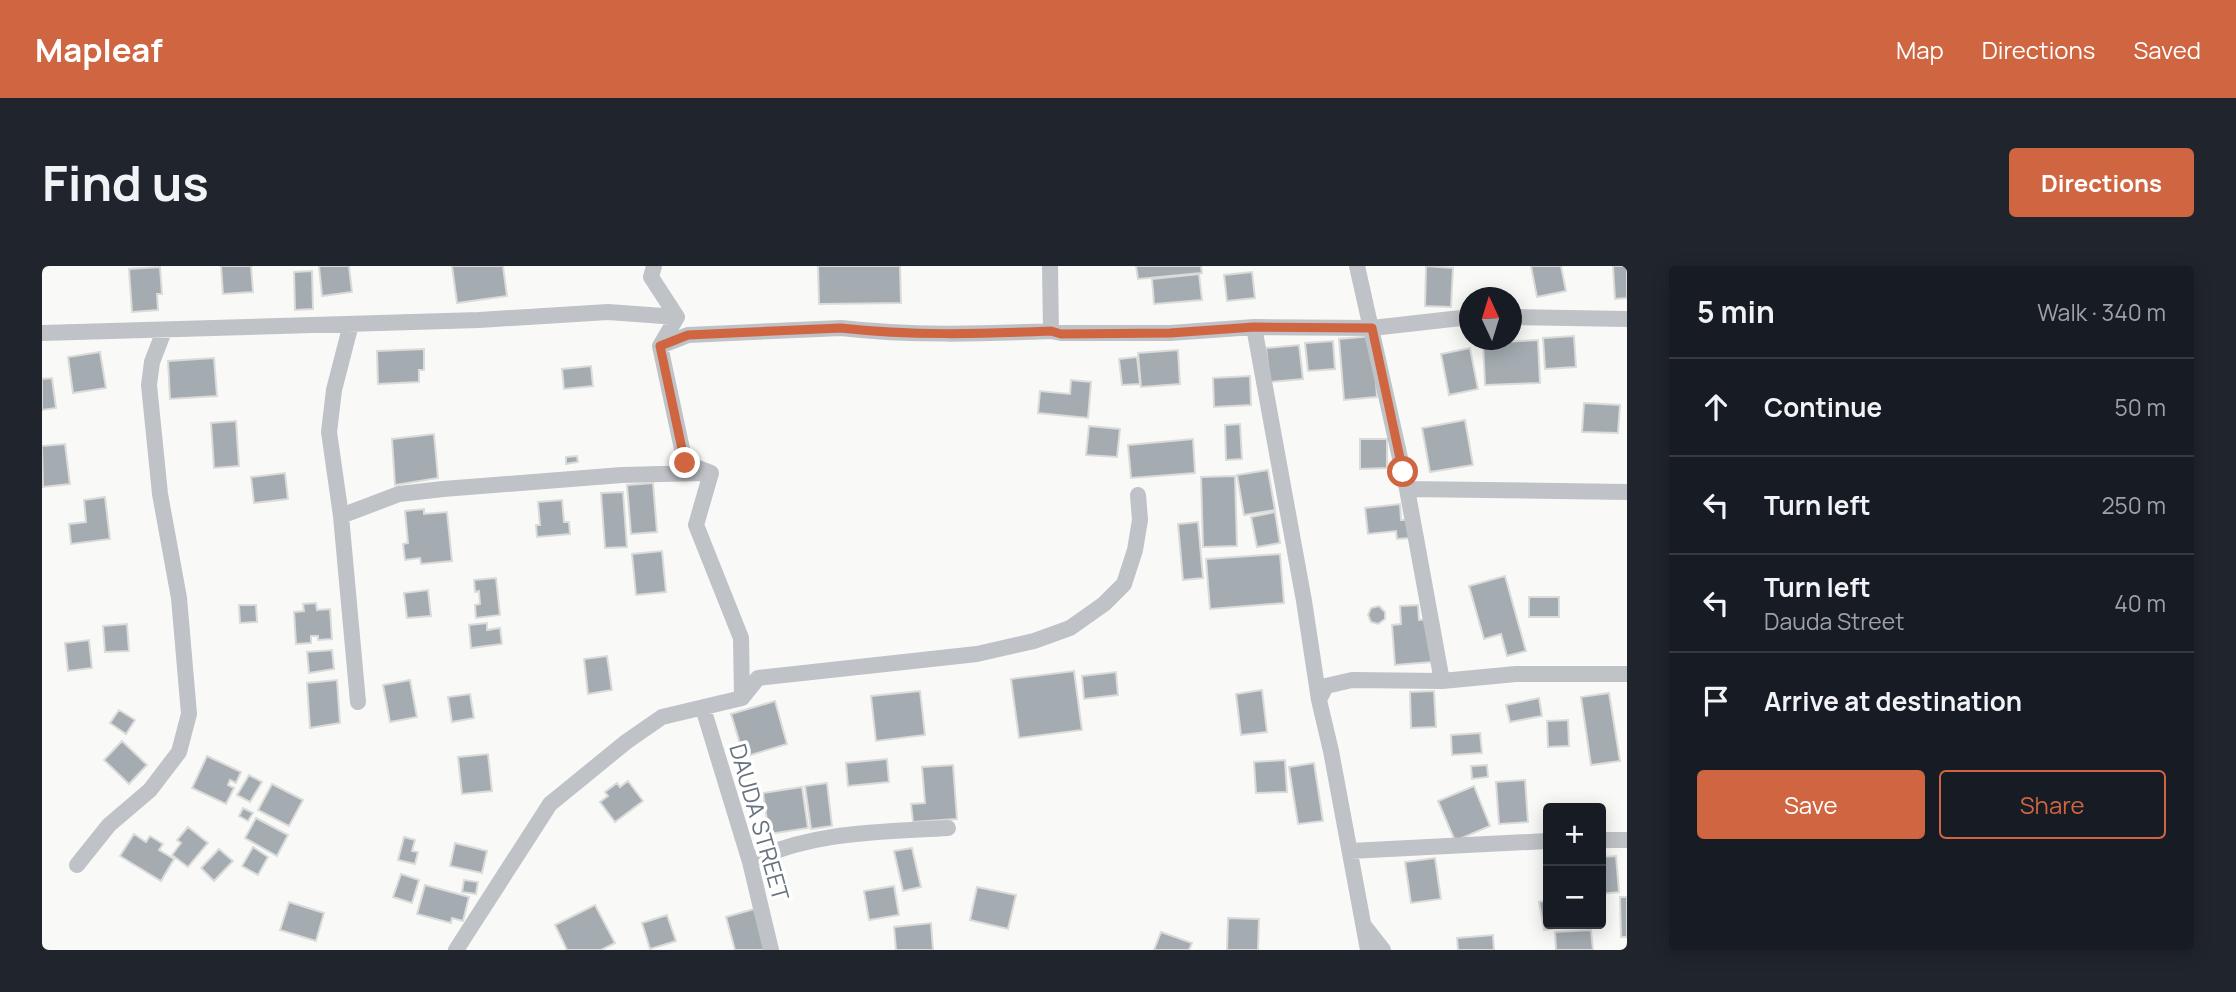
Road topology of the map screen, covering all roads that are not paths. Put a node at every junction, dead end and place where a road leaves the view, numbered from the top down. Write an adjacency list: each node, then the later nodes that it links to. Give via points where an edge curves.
1 (654, 266): 4 (street, via 651,277)
2 (1050, 266): 12 (street)
3 (1357, 266): 10 (street)
4 (677, 317): 8 (street, via 608,312); 14 (street)
5 (1522, 317): 7 (street)
6 (1459, 318): 10 (street)
7 (1627, 319)
8 (351, 324): 11 (street); 19 (street, via 329,432)
9 (1254, 327): 10 (street); 12 (street, via 1170,333); 23 (street)
10 (1372, 328): 16 (street)
11 (164, 331): 13 (street); 32 (street, via 149,386 160,494 179,597 188,714 179,752 150,790 109,825)
12 (1051, 331): 14 (street, via 988,334 841,328 688,335)
13 (42, 333)
14 (660, 346): 15 (street, via 685,463)
15 (711, 473): 19 (street, via 443,489 399,495); 22 (street, via 696,525 741,638)
16 (1407, 489): 17 (street); 21 (street)
17 (1627, 492)
18 (1138, 495): 22 (street, via 1137,540 1124,584 1070,628 977,654 758,678)
19 (341, 516): 24 (street)
20 (1627, 674): 21 (street, via 1516,674)
21 (1442, 681): 23 (street, via 1352,680 1326,686)
22 (742, 698): 25 (street)
23 (1319, 701): 30 (street)
24 (358, 702)
25 (703, 708): 31 (street, DAUDA STREET); 34 (street, via 662,717 550,804)
26 (948, 828): 31 (street, via 802,842)
27 (1606, 840): 28 (street)
28 (1627, 840)
29 (1543, 841): 30 (street)
30 (1350, 851): 33 (street)
31 (750, 862): 35 (street, DAUDA STREET)
32 (77, 865)
33 (1364, 925): 36 (street); 37 (street)
34 (456, 950)
35 (771, 950)
36 (1368, 950)
37 (1383, 950)

